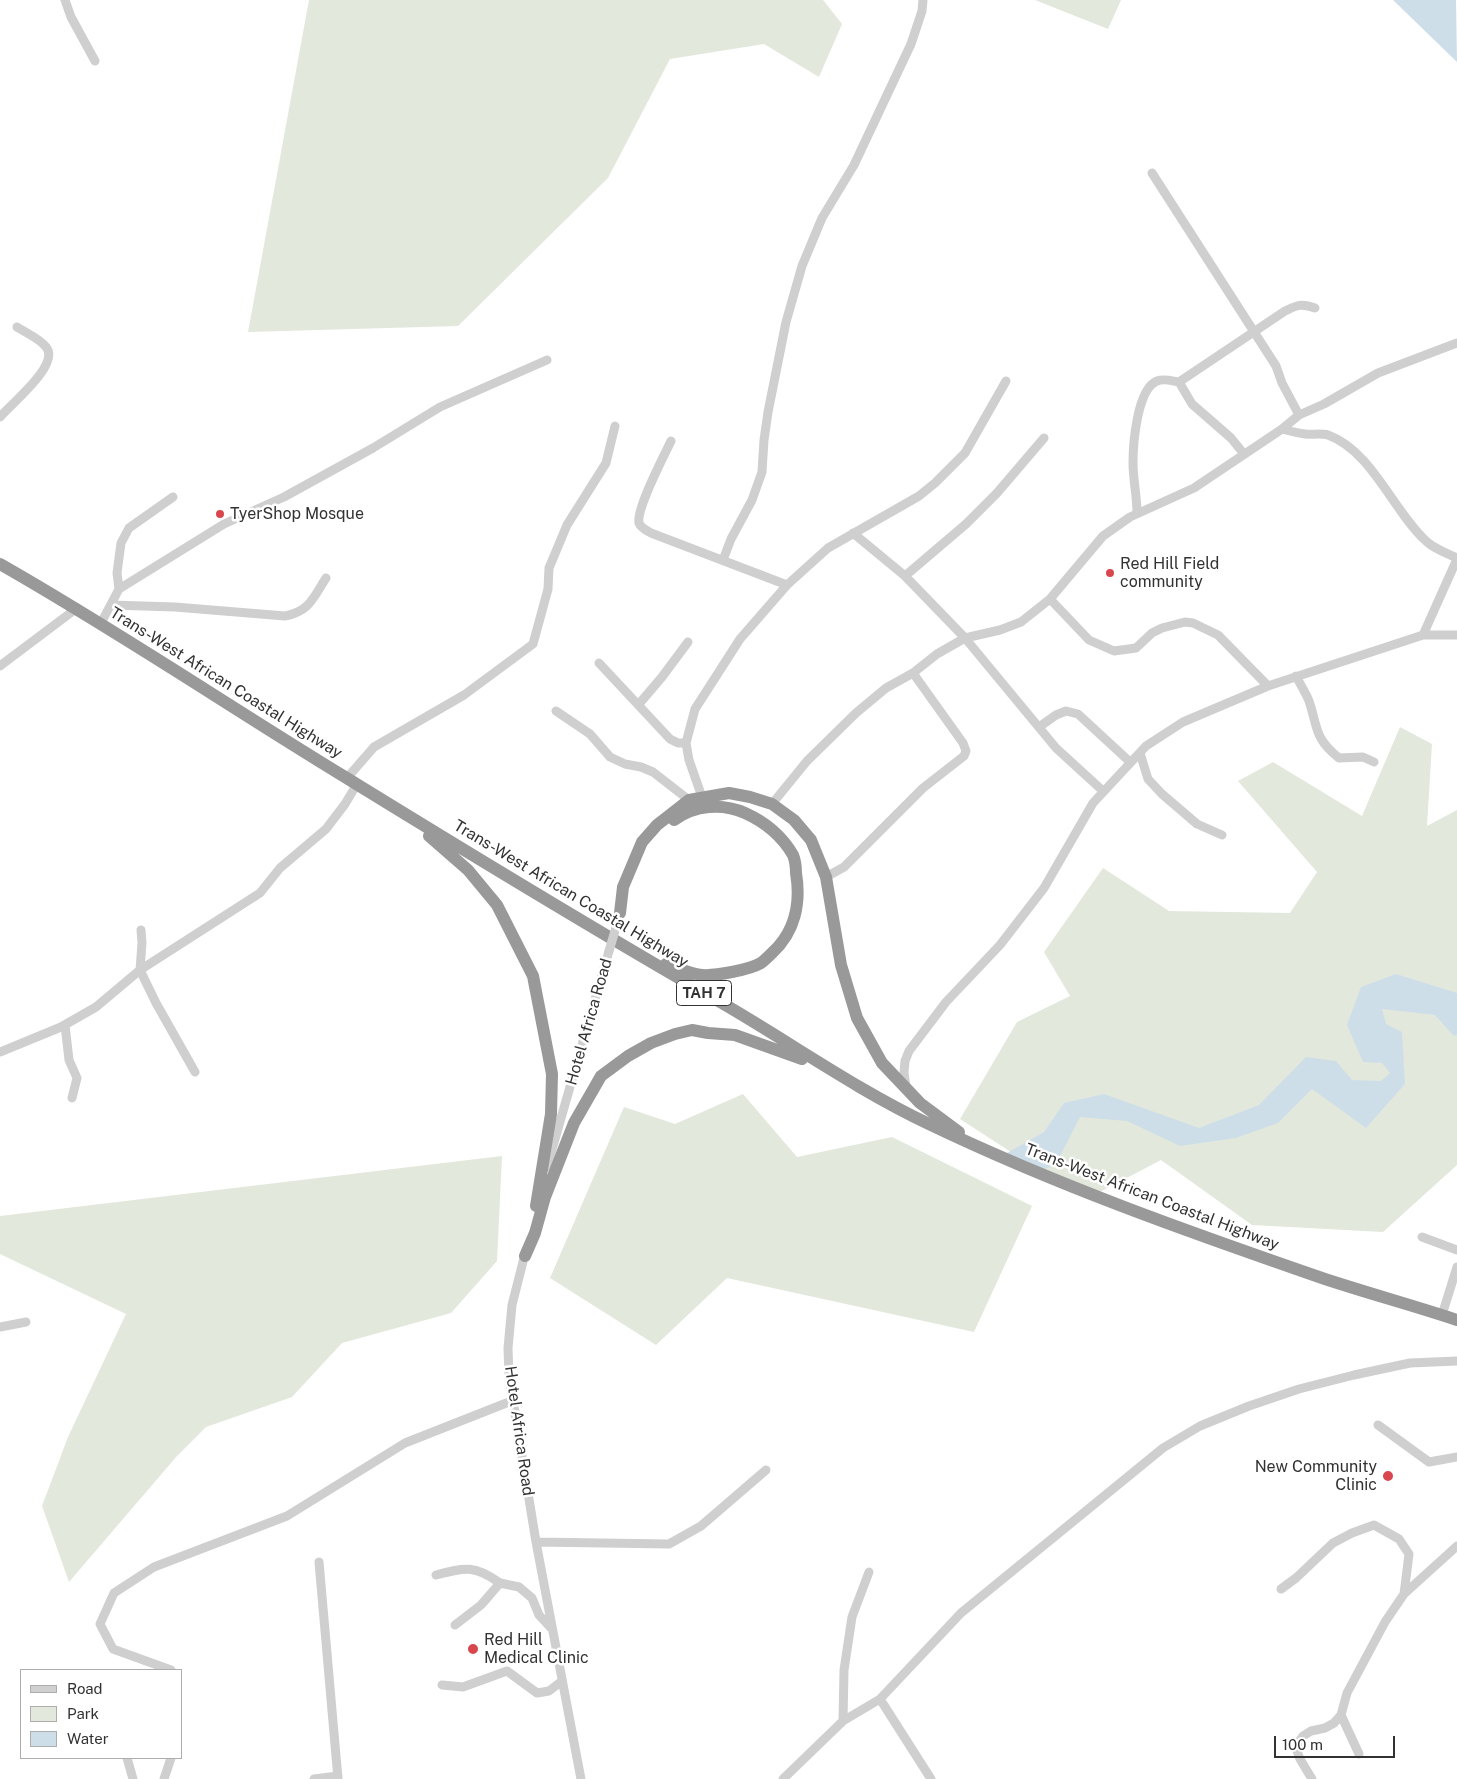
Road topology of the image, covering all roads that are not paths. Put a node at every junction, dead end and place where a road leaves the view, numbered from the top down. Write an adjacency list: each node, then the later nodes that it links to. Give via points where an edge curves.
1 (65, 0): 3 (street)
2 (923, 0): 23 (street, via 910,44 854,165 822,218 802,266 786,322 768,412 762,472)
3 (95, 61)
4 (1152, 173): 7 (street)
5 (1315, 308): 7 (street, via 1297,305)
6 (17, 327): 13 (street, via 38,340 50,356 39,376)
7 (1254, 332): 11 (street); 12 (street, via 1276,366)
8 (1457, 343): 12 (street, via 1378,373)
9 (547, 360): 29 (street, via 440,407 284,497 224,524)
10 (1006, 381): 21 (street, via 965,453 935,483 919,496)
11 (1179, 382): 18 (street, via 1192,404 1231,438); 20 (street, via 1155,381 1141,403 1135,424 1133,463)
12 (1299, 415): 15 (street)
13 (0, 417)
14 (615, 426): 50 (street, via 606,463 567,525 549,568 548,590 533,644 464,695 374,747)
15 (1282, 429): 18 (street); 22 (street, via 1326,434 1341,442 1364,461 1408,522 1428,543)
16 (1044, 438): 26 (street, via 966,524)
17 (670, 441): 23 (street, via 644,499 640,525 651,533)
18 (1244, 454): 20 (street, via 1194,488)
19 (173, 497): 29 (street, via 129,528 121,543)
20 (1137, 513): 30 (street, via 1103,536)
21 (853, 533): 26 (street); 28 (street, via 828,548)
22 (1457, 558): 25 (street)
23 (723, 560): 28 (street)
24 (0, 564): 32 (highway, Trans-West African Coastal Highway / TAH 7)
25 (1454, 572): 34 (street)
26 (905, 576): 36 (street)
27 (326, 578): 31 (street, via 308,606 285,616)
28 (787, 585): 46 (street, via 740,639 694,709)
29 (119, 589): 31 (street)
30 (1050, 599): 36 (street, via 1021,622); 42 (street, via 1088,640 1114,651 1136,648 1162,628 1193,623 1218,634)
31 (111, 605): 33 (street)
32 (77, 608): 33 (highway, Trans-West African Coastal Highway / TAH 7); 39 (street)
33 (101, 623): 50 (highway, Trans-West African Coastal Highway / TAH 7)
34 (1423, 635): 35 (street); 41 (street)
35 (1457, 636)
36 (964, 638): 40 (street); 45 (street)
37 (688, 642): 43 (street)
38 (599, 663): 43 (street)
39 (0, 666)
40 (913, 673): 54 (street, via 886,688 856,712 807,760); 56 (street, via 963,743 964,756 922,788 844,867)
41 (1296, 676): 42 (street); 49 (street, via 1308,700 1316,729 1329,750 1339,758 1363,757)
42 (1268, 686): 47 (street, via 1182,722)
43 (639, 704): 46 (street, via 670,740)
44 (556, 711): 53 (street, via 590,734 610,757 654,772)
45 (1039, 727): 48 (street, via 1066,710 1078,714); 52 (street, via 1056,748)
46 (686, 743): 53 (street)
47 (1140, 753): 48 (street); 55 (street, via 1148,779 1162,794 1197,824)
48 (1130, 762): 52 (street)
49 (1374, 762)
50 (352, 781): 51 (highway, Trans-West African Coastal Highway / TAH 7); 60 (street, via 345,804 326,828 280,868 260,894)
51 (369, 791): 59 (highway, Trans-West African Coastal Highway / TAH 7); 68 (highway, via 432,838 468,870 497,905 533,976 552,1074 551,1114)
52 (1103, 791): 65 (street, via 1044,888 1000,945 946,1002 909,1051 904,1072)
53 (696, 799): 54 (highway, via 729,793); 57 (highway, via 656,825 642,842 623,887)
54 (772, 804): 56 (highway, via 794,820 811,840)
55 (1222, 835)
56 (826, 877): 65 (highway, via 842,965 857,1018 882,1063)
57 (619, 919): 59 (highway, via 626,887 650,843 664,827 683,814 704,807 734,808 760,820 780,837 794,857 798,905 790,932 761,963 741,970 703,975); 68 (street, Hotel Africa Road, bridge)
58 (140, 930): 60 (street)
59 (632, 952): 63 (highway, Trans-West African Coastal Highway / TAH 7)
60 (140, 970): 61 (street, via 96,1007); 64 (street)
61 (65, 1025): 62 (street); 66 (street, via 69,1060 77,1078)
62 (0, 1052)
63 (829, 1070): 67 (highway, Trans-West African Coastal Highway / TAH 7, via 926,1123); 71 (highway, via 735,1035 692,1030 651,1043 628,1056 600,1076 574,1123)
64 (195, 1072)
65 (907, 1090): 67 (highway)
66 (72, 1098)
67 (979, 1147): 73 (highway, Trans-West African Coastal Highway / TAH 7, via 1135,1211 1326,1279)
68 (536, 1206): 71 (street, Hotel Africa Road)
69 (1422, 1238): 70 (street)
70 (1457, 1250)
71 (525, 1256): 78 (street, Hotel Africa Road, via 512,1305 508,1348)
72 (1457, 1267): 73 (street)
73 (1442, 1315): 74 (highway, Trans-West African Coastal Highway / TAH 7)
74 (1457, 1320)
75 (26, 1322): 76 (street)
76 (0, 1327)
77 (1457, 1361): 95 (street, via 1410,1363 1354,1375 1299,1389 1200,1426 1170,1444 961,1613)
78 (514, 1400): 82 (street, Hotel Africa Road); 92 (street, via 405,1443 288,1516 154,1567 114,1593 100,1624 113,1649)
79 (1378, 1425): 80 (street, via 1429,1462)
80 (1457, 1457)
81 (766, 1470): 82 (street, via 701,1526 669,1544)
82 (536, 1542): 91 (street, Hotel Africa Road)
83 (1457, 1546): 89 (street)
84 (319, 1562): 101 (street)
85 (869, 1572): 97 (street, via 852,1617 844,1670)
86 (436, 1576): 87 (street, via 462,1568 486,1573)
87 (500, 1583): 90 (street, via 481,1605); 91 (street, via 519,1587 532,1598 539,1616)
88 (1281, 1590): 89 (street, via 1334,1543 1352,1532 1374,1525 1399,1539 1408,1554)
89 (1404, 1594): 96 (street, via 1347,1693)
90 (455, 1626)
91 (552, 1628): 93 (street, Hotel Africa Road)
92 (169, 1669)
93 (562, 1681): 94 (street, via 549,1691 537,1693 507,1670 463,1687); 105 (street, Hotel Africa Road)
94 (442, 1685)
95 (880, 1699): 97 (street); 107 (street)
96 (1341, 1715): 98 (street); 108 (street, via 1325,1728 1303,1736 1298,1743 1300,1759)
97 (843, 1721): 106 (street)
98 (1359, 1754)
99 (127, 1759): 102 (street)
100 (171, 1759): 103 (street)
101 (338, 1777): 104 (street)
102 (133, 1779)
103 (164, 1779)
104 (314, 1779)
105 (581, 1779)
106 (783, 1779)
107 (931, 1779)
108 (1312, 1779)

